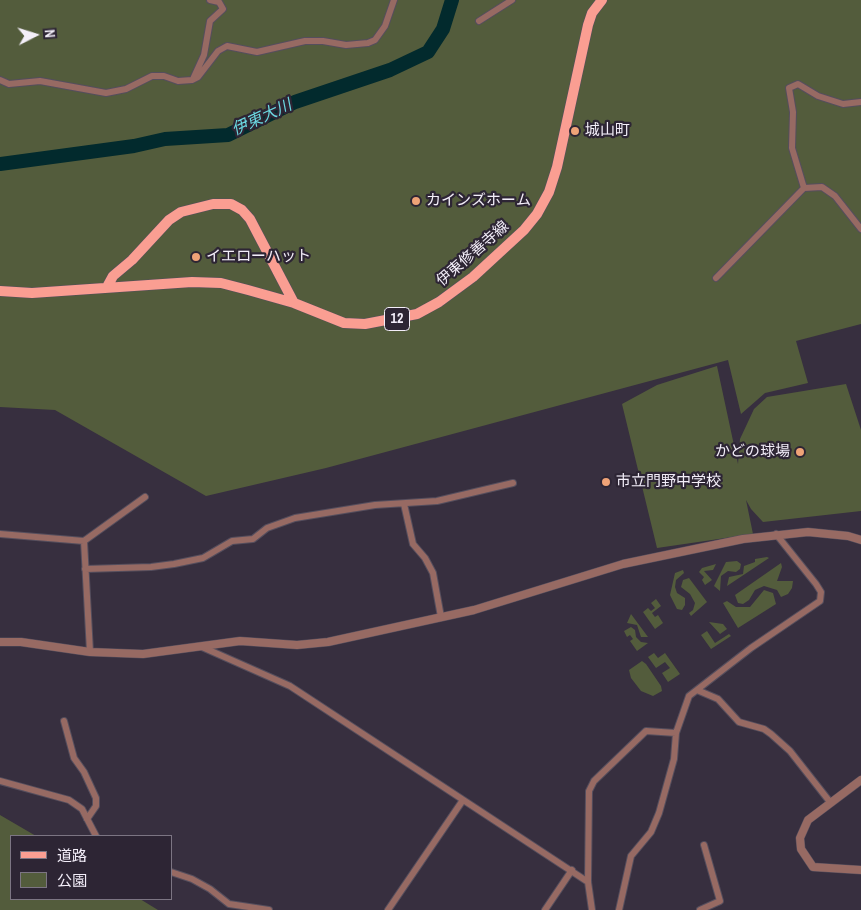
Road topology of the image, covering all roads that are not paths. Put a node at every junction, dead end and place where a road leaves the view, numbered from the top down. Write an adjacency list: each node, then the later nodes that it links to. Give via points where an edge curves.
1 (210, 0): 7 (street, via 220,2 223,9 210,21 204,55)
2 (394, 0): 7 (street, via 385,26 375,40 368,43 346,45 304,41 257,52 227,46 218,51)
3 (512, 0): 5 (street)
4 (602, 0): 14 (main road, 伊東修善寺線 / 12, via 588,25 549,192 524,230 473,277 417,314 365,324 344,323)
5 (479, 21)
6 (0, 80): 7 (street, via 9,84 40,81 106,93 126,89 152,76 164,76 178,82)
7 (192, 80)
8 (861, 102): 9 (street, via 843,104 818,96 798,84 789,88 793,112 792,148)
9 (804, 188): 10 (street, via 822,187 835,196); 11 (street)
10 (861, 229)
11 (716, 278)
12 (107, 288): 13 (main road, 伊東修善寺線 / 12, via 32,293); 14 (main road, 伊東修善寺線 / 12, via 167,282 221,283); 14 (main road, via 113,276 169,220 181,212 205,205 231,204 250,219)
13 (0, 291)
14 (294, 303)
15 (513, 483): 17 (street)
16 (145, 497): 21 (street)
17 (404, 504): 22 (street, via 376,505 295,518 267,528 253,539 232,541 203,558 184,562 151,567); 23 (street, via 413,544 433,573)
18 (0, 534): 21 (street)
19 (776, 534): 20 (street, via 828,533); 23 (street, via 623,564 474,610); 27 (street, via 816,584 821,592 820,601)
20 (861, 540)
21 (84, 541): 22 (street)
22 (85, 569): 26 (street)
23 (441, 617): 25 (street, via 328,642 297,645 240,641)
24 (0, 642): 26 (street)
25 (202, 647): 26 (street, via 143,654); 32 (street, via 290,686)
26 (90, 652)
27 (697, 690): 29 (street, via 685,704); 33 (street, via 718,699 739,722 770,734 790,751)
28 (64, 721): 34 (street, via 74,758 96,798 96,806)
29 (676, 733): 40 (street, via 646,731 594,782 589,791); 45 (street, via 674,759 660,813 651,832 630,856)
30 (861, 780): 33 (street)
31 (0, 781): 34 (street, via 69,800 82,809)
32 (462, 800): 37 (street); 42 (street)
33 (830, 802): 38 (street, via 808,820 800,838 801,849 812,866)
34 (87, 819): 35 (street)
35 (95, 835)
36 (704, 845): 46 (street, via 720,901)
37 (572, 870): 40 (street); 43 (street)
38 (861, 870)
39 (172, 872): 41 (street, via 192,879 229,904)
40 (588, 882): 44 (street)
41 (269, 910)
42 (388, 910)
43 (545, 910)
44 (592, 910)
45 (619, 910)
46 (700, 910)

